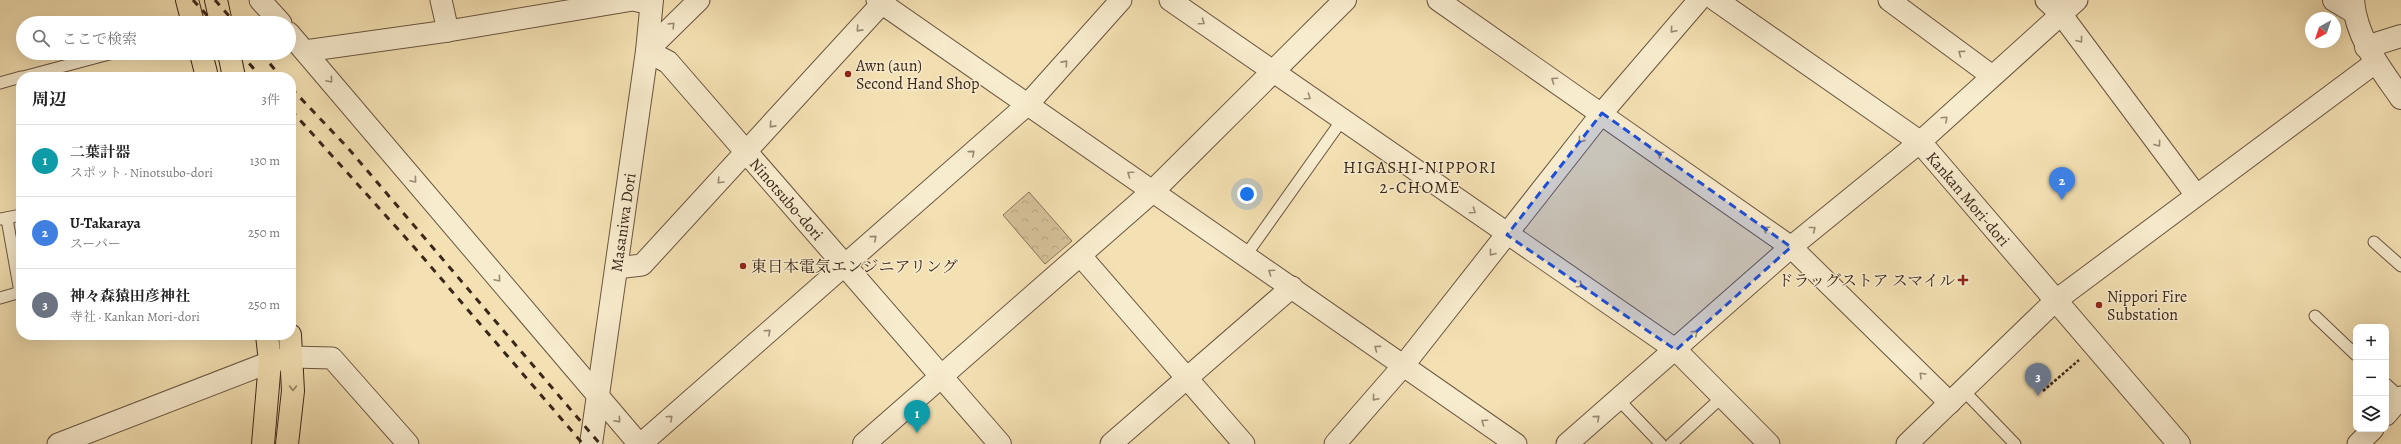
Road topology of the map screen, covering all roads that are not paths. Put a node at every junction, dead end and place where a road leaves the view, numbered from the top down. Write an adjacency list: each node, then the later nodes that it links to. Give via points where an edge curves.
1 (187, 0): 19 (main road)
2 (216, 0): 20 (main road)
3 (260, 0): 21 (street)
4 (441, 0): 22 (street)
5 (699, 0): 26 (street, one-way to 5)
6 (1121, 0): 39 (street, one-way to 6)
7 (1170, 0): 34 (street, one-way to 34)
8 (1345, 0): 34 (street)
9 (1438, 0): 40 (street, one-way to 9)
10 (1699, 0): 40 (street, one-way to 40)
11 (1716, 0): 42 (street, Kankan Mori-dori)
12 (1889, 0): 35 (street, one-way to 12)
13 (2077, 0): 18 (street)
14 (2334, 0): 17 (street)
15 (882, 1): 39 (street); 43 (street, one-way to 43)
16 (652, 2): 22 (street, via 633,0); 26 (street, Masaniwa Dori)
17 (2354, 6): 27 (street)
18 (2053, 7): 35 (street); 45 (street, one-way to 45)
19 (191, 16)
20 (219, 16)
21 (275, 16)
22 (448, 31): 25 (street)
23 (2401, 36): 27 (street)
24 (296, 40): 25 (street)
25 (305, 51): 73 (street, one-way to 73)
26 (647, 51): 43 (street, Ninotsubo-dori, via 668,62); 55 (street, Masaniwa Dori)
27 (2371, 55): 38 (street); 45 (street)
28 (86, 60): 31 (lane)
29 (203, 60): 32 (main road)
30 (230, 60): 33 (main road)
31 (41, 72)
32 (206, 72)
33 (233, 72)
34 (1272, 72): 41 (street, one-way to 41); 44 (street)
35 (1992, 76): 42 (street, one-way to 35)
36 (16, 79): 37 (lane)
37 (0, 83)
38 (2401, 98)
39 (1028, 104): 44 (street, one-way to 39); 53 (street, one-way to 39)
40 (1602, 113): 48 (street, one-way to 48); 50 (street, one-way to 40)
41 (1342, 120): 48 (street, one-way to 48); 52 (lane)
42 (1920, 142): 50 (street, one-way to 42); 60 (street, Kankan Mori-dori)
43 (747, 152): 53 (street, Ninotsubo-dori); 55 (street, one-way to 55, via 642,265)
44 (1154, 190): 51 (street); 52 (street)
45 (2196, 195): 60 (street)
46 (16, 216): 47 (lane)
47 (3, 219): 56 (lane)
48 (1507, 235): 64 (street, one-way to 64); 68 (street, one-way to 68)
49 (2374, 242): 54 (lane)
50 (1791, 247): 64 (street, one-way to 50); 72 (street, one-way to 50)
51 (1080, 255): 69 (street); 70 (street)
52 (1246, 255): 57 (street, one-way to 52)
53 (844, 264): 69 (street, Ninotsubo-dori); 84 (street, one-way to 53)
54 (2401, 266)
55 (616, 268): 73 (street, Masaniwa Dori)
56 (16, 275)
57 (1292, 287): 68 (street, one-way to 57); 70 (street)
58 (16, 293): 59 (lane)
59 (0, 298)
60 (2055, 301): 72 (street); 97 (street, Kankan Mori-dori)
61 (2315, 316): 65 (lane)
62 (268, 340): 67 (main road)
63 (290, 340): 66 (main road)
64 (1676, 350): 74 (street); 76 (street)
65 (2353, 352)
66 (292, 357): 67 (street); 81 (main road, one-way to 81, via 293,391); 82 (street, via 332,358)
67 (270, 362): 79 (street); 80 (main road)
68 (1403, 366): 89 (street, one-way to 89); 90 (street, one-way to 68)
69 (942, 376): 85 (street); 86 (street, Ninotsubo-dori)
70 (1186, 378): 87 (street); 88 (street)
71 (2389, 387): 75 (lane)
72 (1957, 396): 95 (street); 96 (lane)
73 (598, 397): 83 (street, Masaniwa Dori); 84 (street, one-way to 84)
74 (1722, 397): 93 (lane); 94 (street)
75 (2401, 398): 77 (street)
76 (1618, 399): 91 (street, one-way to 76); 92 (lane)
77 (2389, 412)
78 (2371, 432): 98 (street)
79 (58, 444)
80 (263, 444)
81 (287, 444)
82 (408, 444)
83 (591, 444)
84 (640, 444)
85 (864, 444)
86 (1000, 444)
87 (1111, 444)
88 (1244, 444)
89 (1335, 444)
90 (1516, 444)
91 (1567, 444)
92 (1661, 444)
93 (1671, 444)
94 (1769, 444)
95 (1907, 444)
96 (2015, 444)
97 (2179, 444)
98 (2358, 444)

